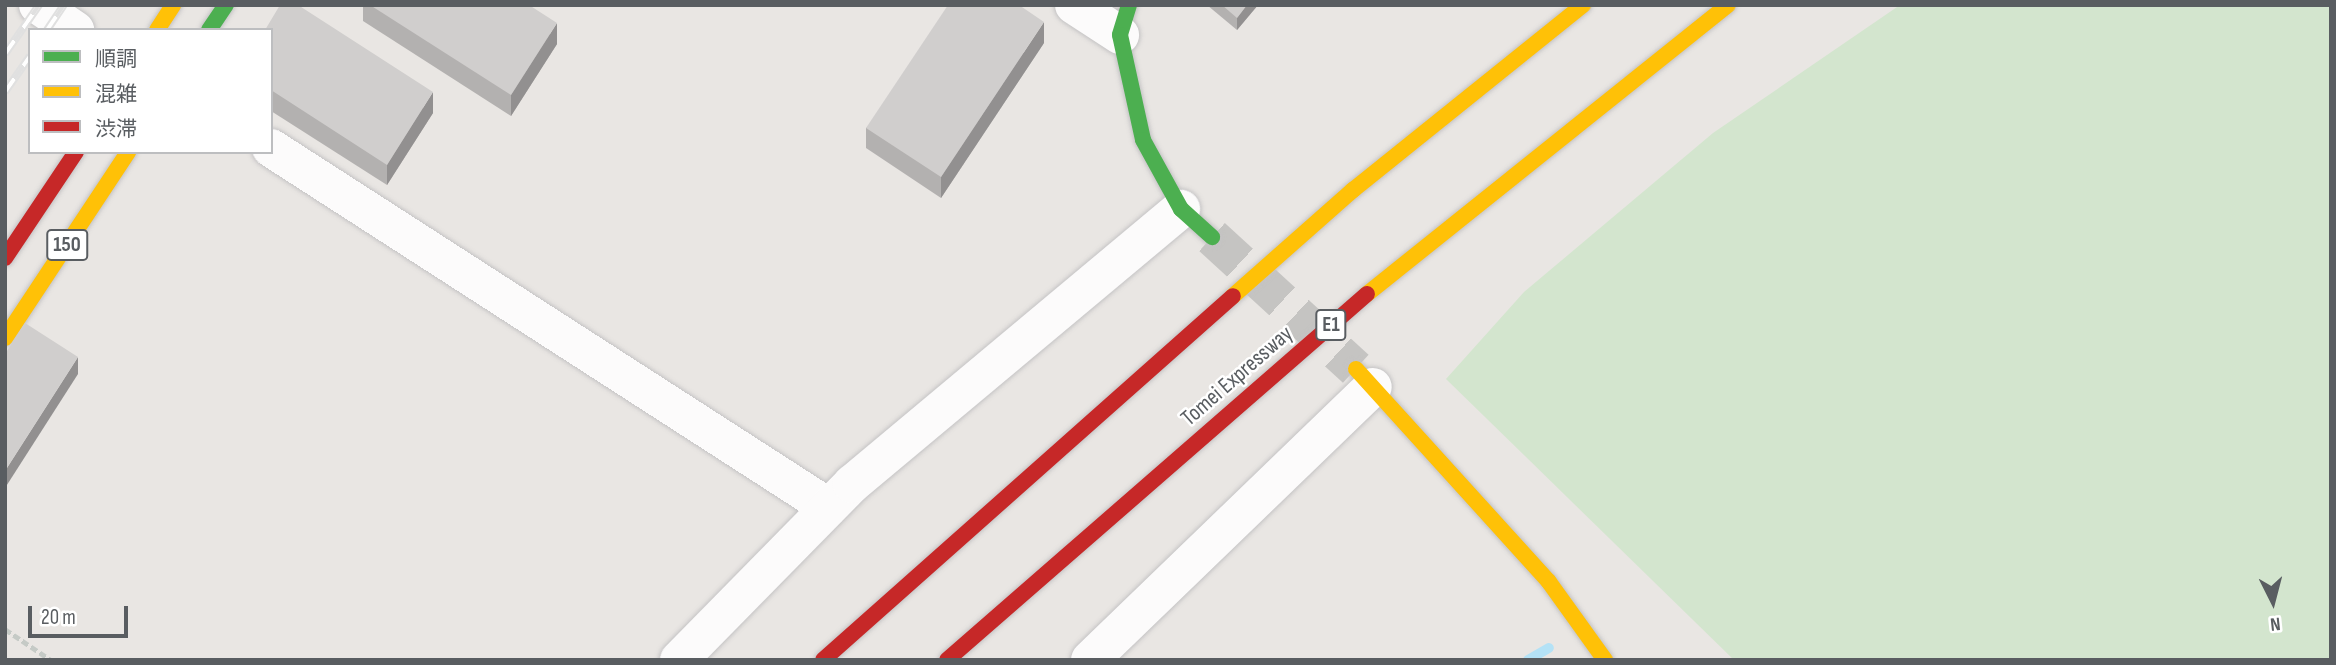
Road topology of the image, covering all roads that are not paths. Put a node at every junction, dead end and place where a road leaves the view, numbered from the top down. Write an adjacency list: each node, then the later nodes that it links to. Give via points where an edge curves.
1 (38, 5): 8 (street)
2 (173, 5): 9 (main road)
3 (226, 5): 10 (main road)
4 (1074, 5): 7 (street)
5 (1583, 5): 21 (main road, via 1353,190)
6 (1728, 5): 22 (main road, Tomei Expressway / E1, via 1354,305)
7 (1124, 20): 14 (main road, via 1143,139)
8 (72, 28)
9 (158, 28)
10 (210, 28)
11 (273, 149): 19 (street)
12 (75, 154): 16 (main road, 150)
13 (127, 154): 17 (main road, 150)
14 (1181, 209): 15 (main road); 19 (street)
15 (1212, 237)
16 (5, 258)
17 (5, 338)
18 (1364, 378): 23 (street); 24 (main road, via 1549,582)
19 (828, 506): 20 (street)
20 (678, 660)
21 (823, 660)
22 (947, 660)
23 (1090, 660)
24 (1605, 660)

